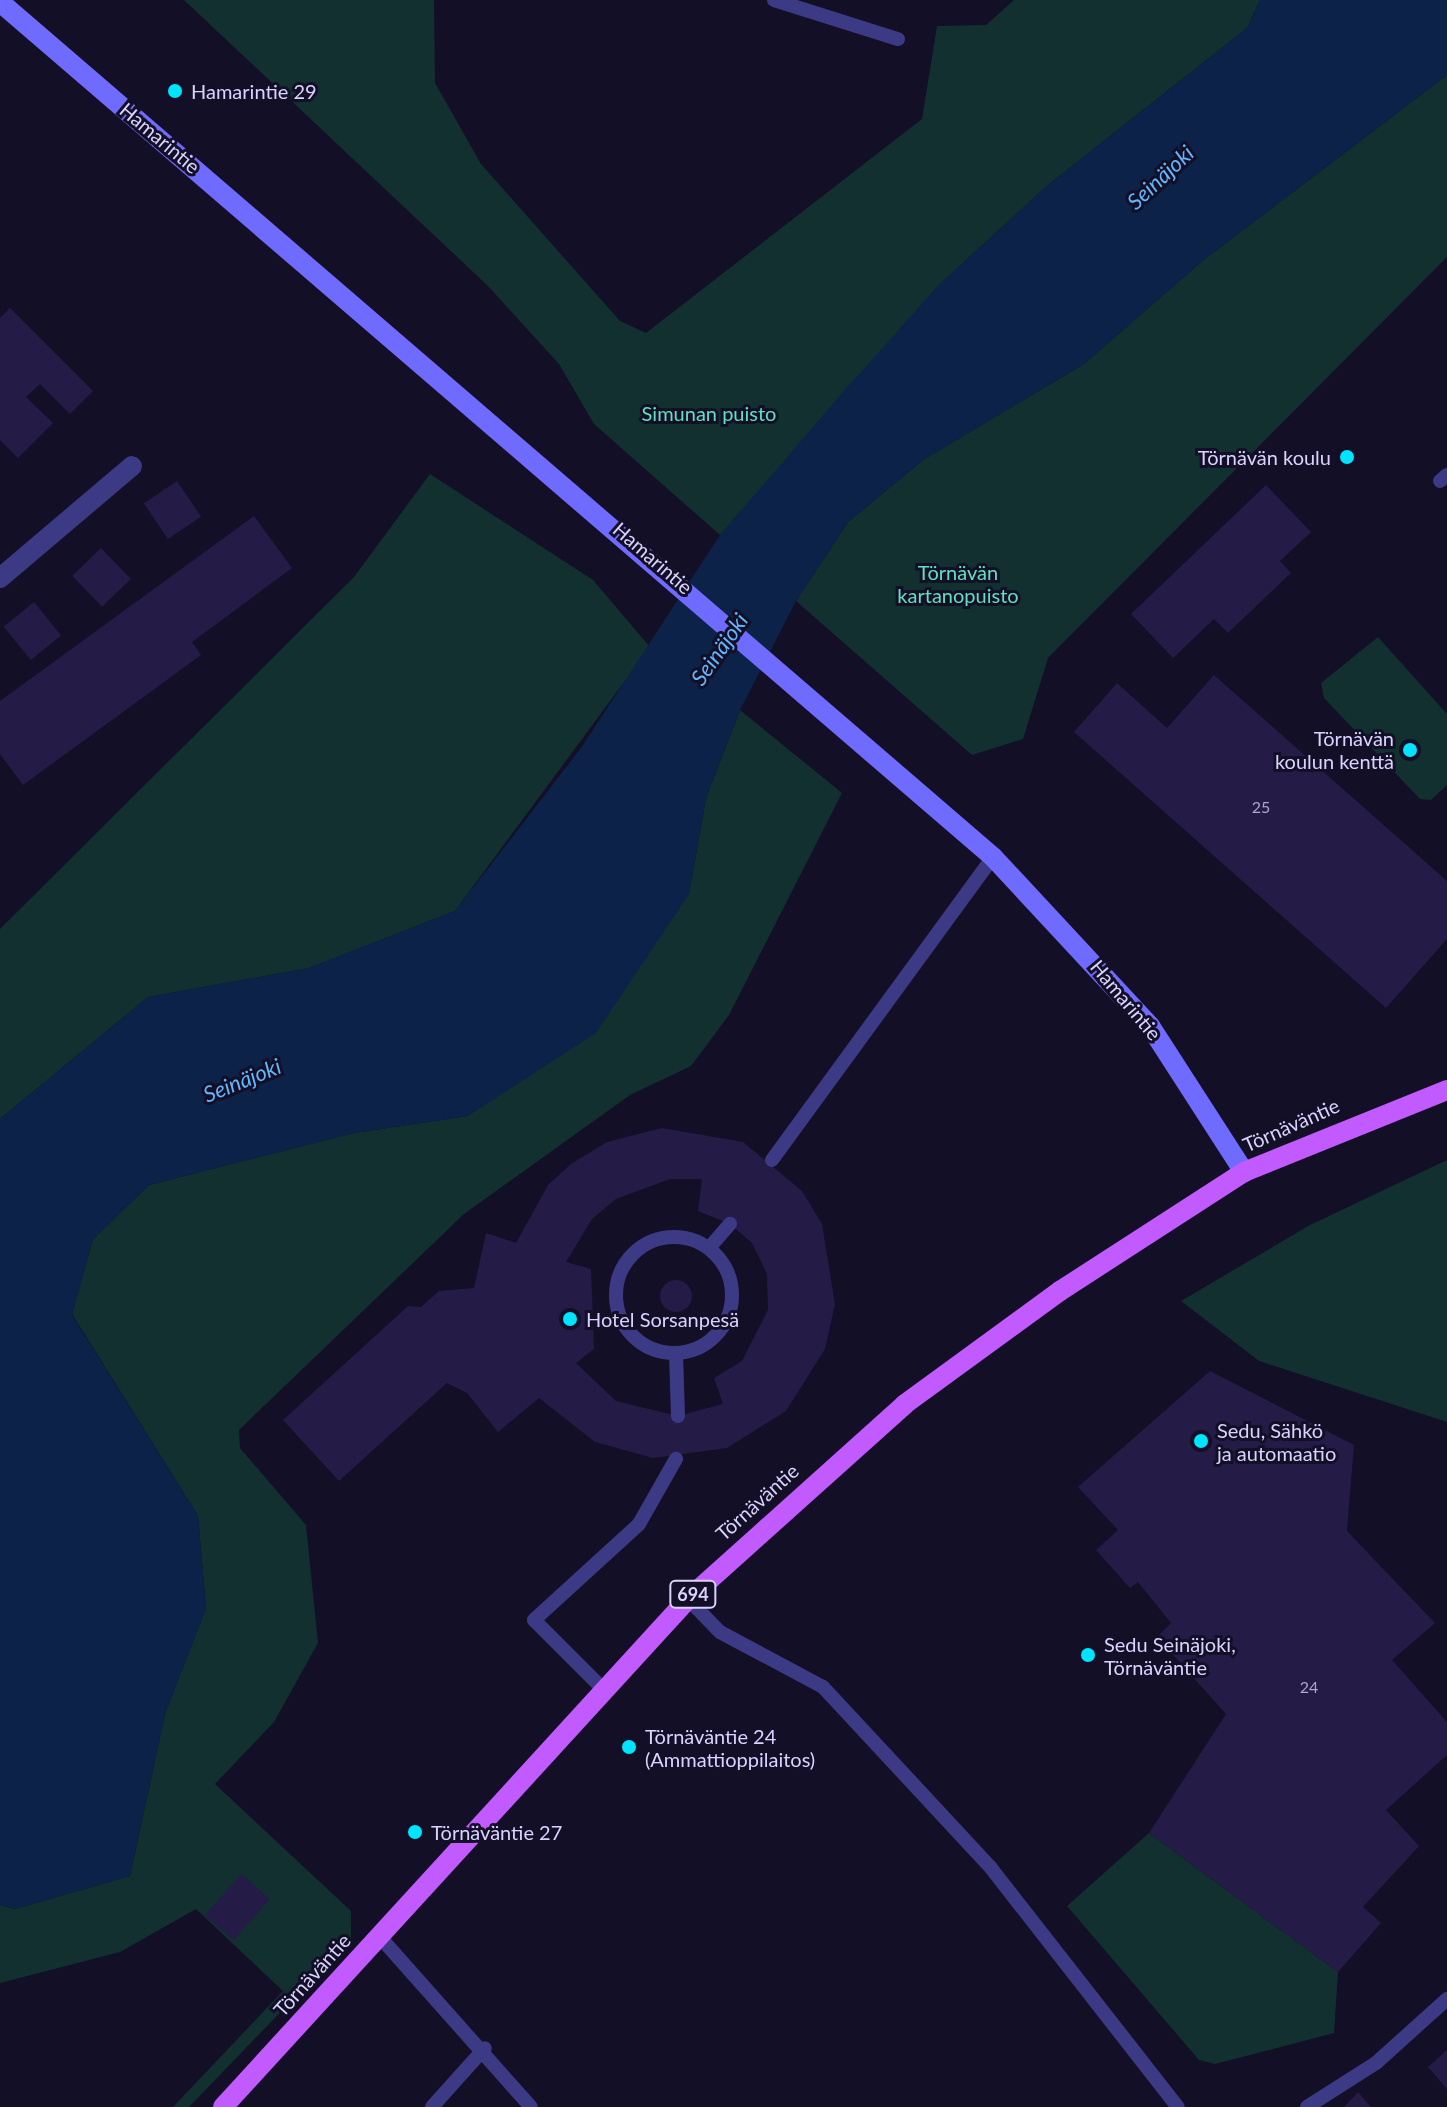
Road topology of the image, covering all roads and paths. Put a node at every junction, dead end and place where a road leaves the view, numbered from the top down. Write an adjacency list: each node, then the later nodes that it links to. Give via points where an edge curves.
1 (774, 0): 3 (lane)
2 (0, 2): 6 (main road, Hamarintie, via 641,548)
3 (898, 39)
4 (132, 466): 5 (street)
5 (0, 578)
6 (993, 857): 8 (lane); 9 (main road, Hamarintie, via 1150,1026)
7 (1447, 1090): 9 (main road, Törnäväntie)
8 (772, 1160)
9 (1244, 1172): 15 (main road, Törnäväntie / 694, via 1060,1291 905,1404)
10 (730, 1224): 11 (lane)
11 (709, 1248): 12 (lane, via 730,1280 729,1316 715,1336); 12 (lane, via 671,1237 651,1241 629,1259 617,1284 625,1326 648,1346)
12 (676, 1353): 13 (lane)
13 (678, 1416)
14 (676, 1459): 16 (lane, via 639,1524 534,1620)
15 (688, 1599): 16 (main road, Törnäväntie / 694); 23 (lane, via 720,1632 823,1687 991,1868)
16 (605, 1691): 17 (main road, Törnäväntie / 694)
17 (380, 1937): 19 (lane); 20 (main road, Törnäväntie / 694)
18 (1447, 1999): 24 (lane, via 1376,2063)
19 (485, 2048): 21 (lane); 22 (lane)
20 (223, 2107)
21 (432, 2107)
22 (531, 2107)
23 (1178, 2107)
24 (1307, 2107)

